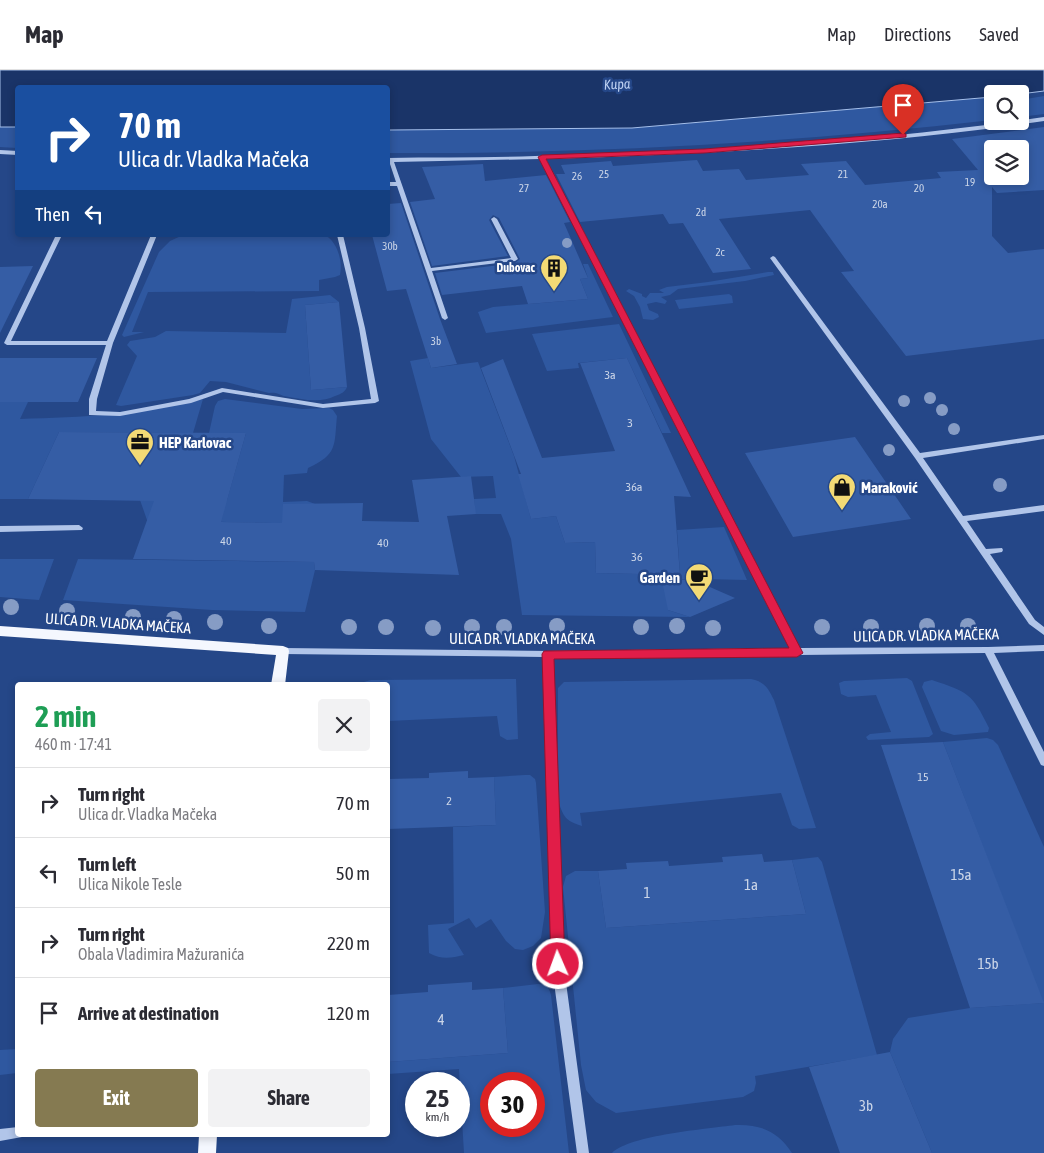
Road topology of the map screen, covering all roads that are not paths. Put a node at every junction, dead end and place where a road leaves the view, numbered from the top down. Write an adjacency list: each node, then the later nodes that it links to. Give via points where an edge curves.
1 (1044, 119): 2 (street, via 833,142)
2 (542, 157): 3 (street); 29 (street)
3 (390, 160)
4 (390, 162): 6 (street)
5 (390, 184): 6 (street)
6 (399, 184): 12 (street)
7 (494, 219): 12 (street, via 515,259)
8 (57, 237): 14 (street)
9 (153, 237): 15 (street)
10 (340, 237): 15 (street, via 375,401 323,406 222,390 191,401 120,414 92,413 93,399)
11 (773, 258): 17 (street)
12 (429, 270): 13 (street)
13 (445, 318)
14 (3, 343): 15 (street)
15 (110, 343)
16 (1044, 437): 17 (street)
17 (918, 456): 19 (street)
18 (1044, 508): 19 (street)
19 (962, 519): 23 (street)
20 (79, 528): 21 (street)
21 (0, 529)
22 (999, 550): 23 (street)
23 (985, 552): 25 (street, via 1032,622)
24 (0, 631): 28 (main road, ULICA DR. VLADKA MAČEKA)
25 (1044, 632)
26 (1044, 648): 27 (street, ULICA DR. VLADKA MAČEKA)
27 (988, 650): 29 (street, ULICA DR. VLADKA MAČEKA); 32 (street)
28 (283, 651): 30 (street, ULICA DR. VLADKA MAČEKA); 31 (main road)
29 (797, 653): 30 (street, ULICA DR. VLADKA MAČEKA)
30 (548, 654): 37 (street, via 559,975)
31 (278, 682)
32 (1044, 762)
33 (15, 1133): 34 (street)
34 (0, 1134)
35 (208, 1137): 36 (main road)
36 (207, 1153)
37 (583, 1153)

